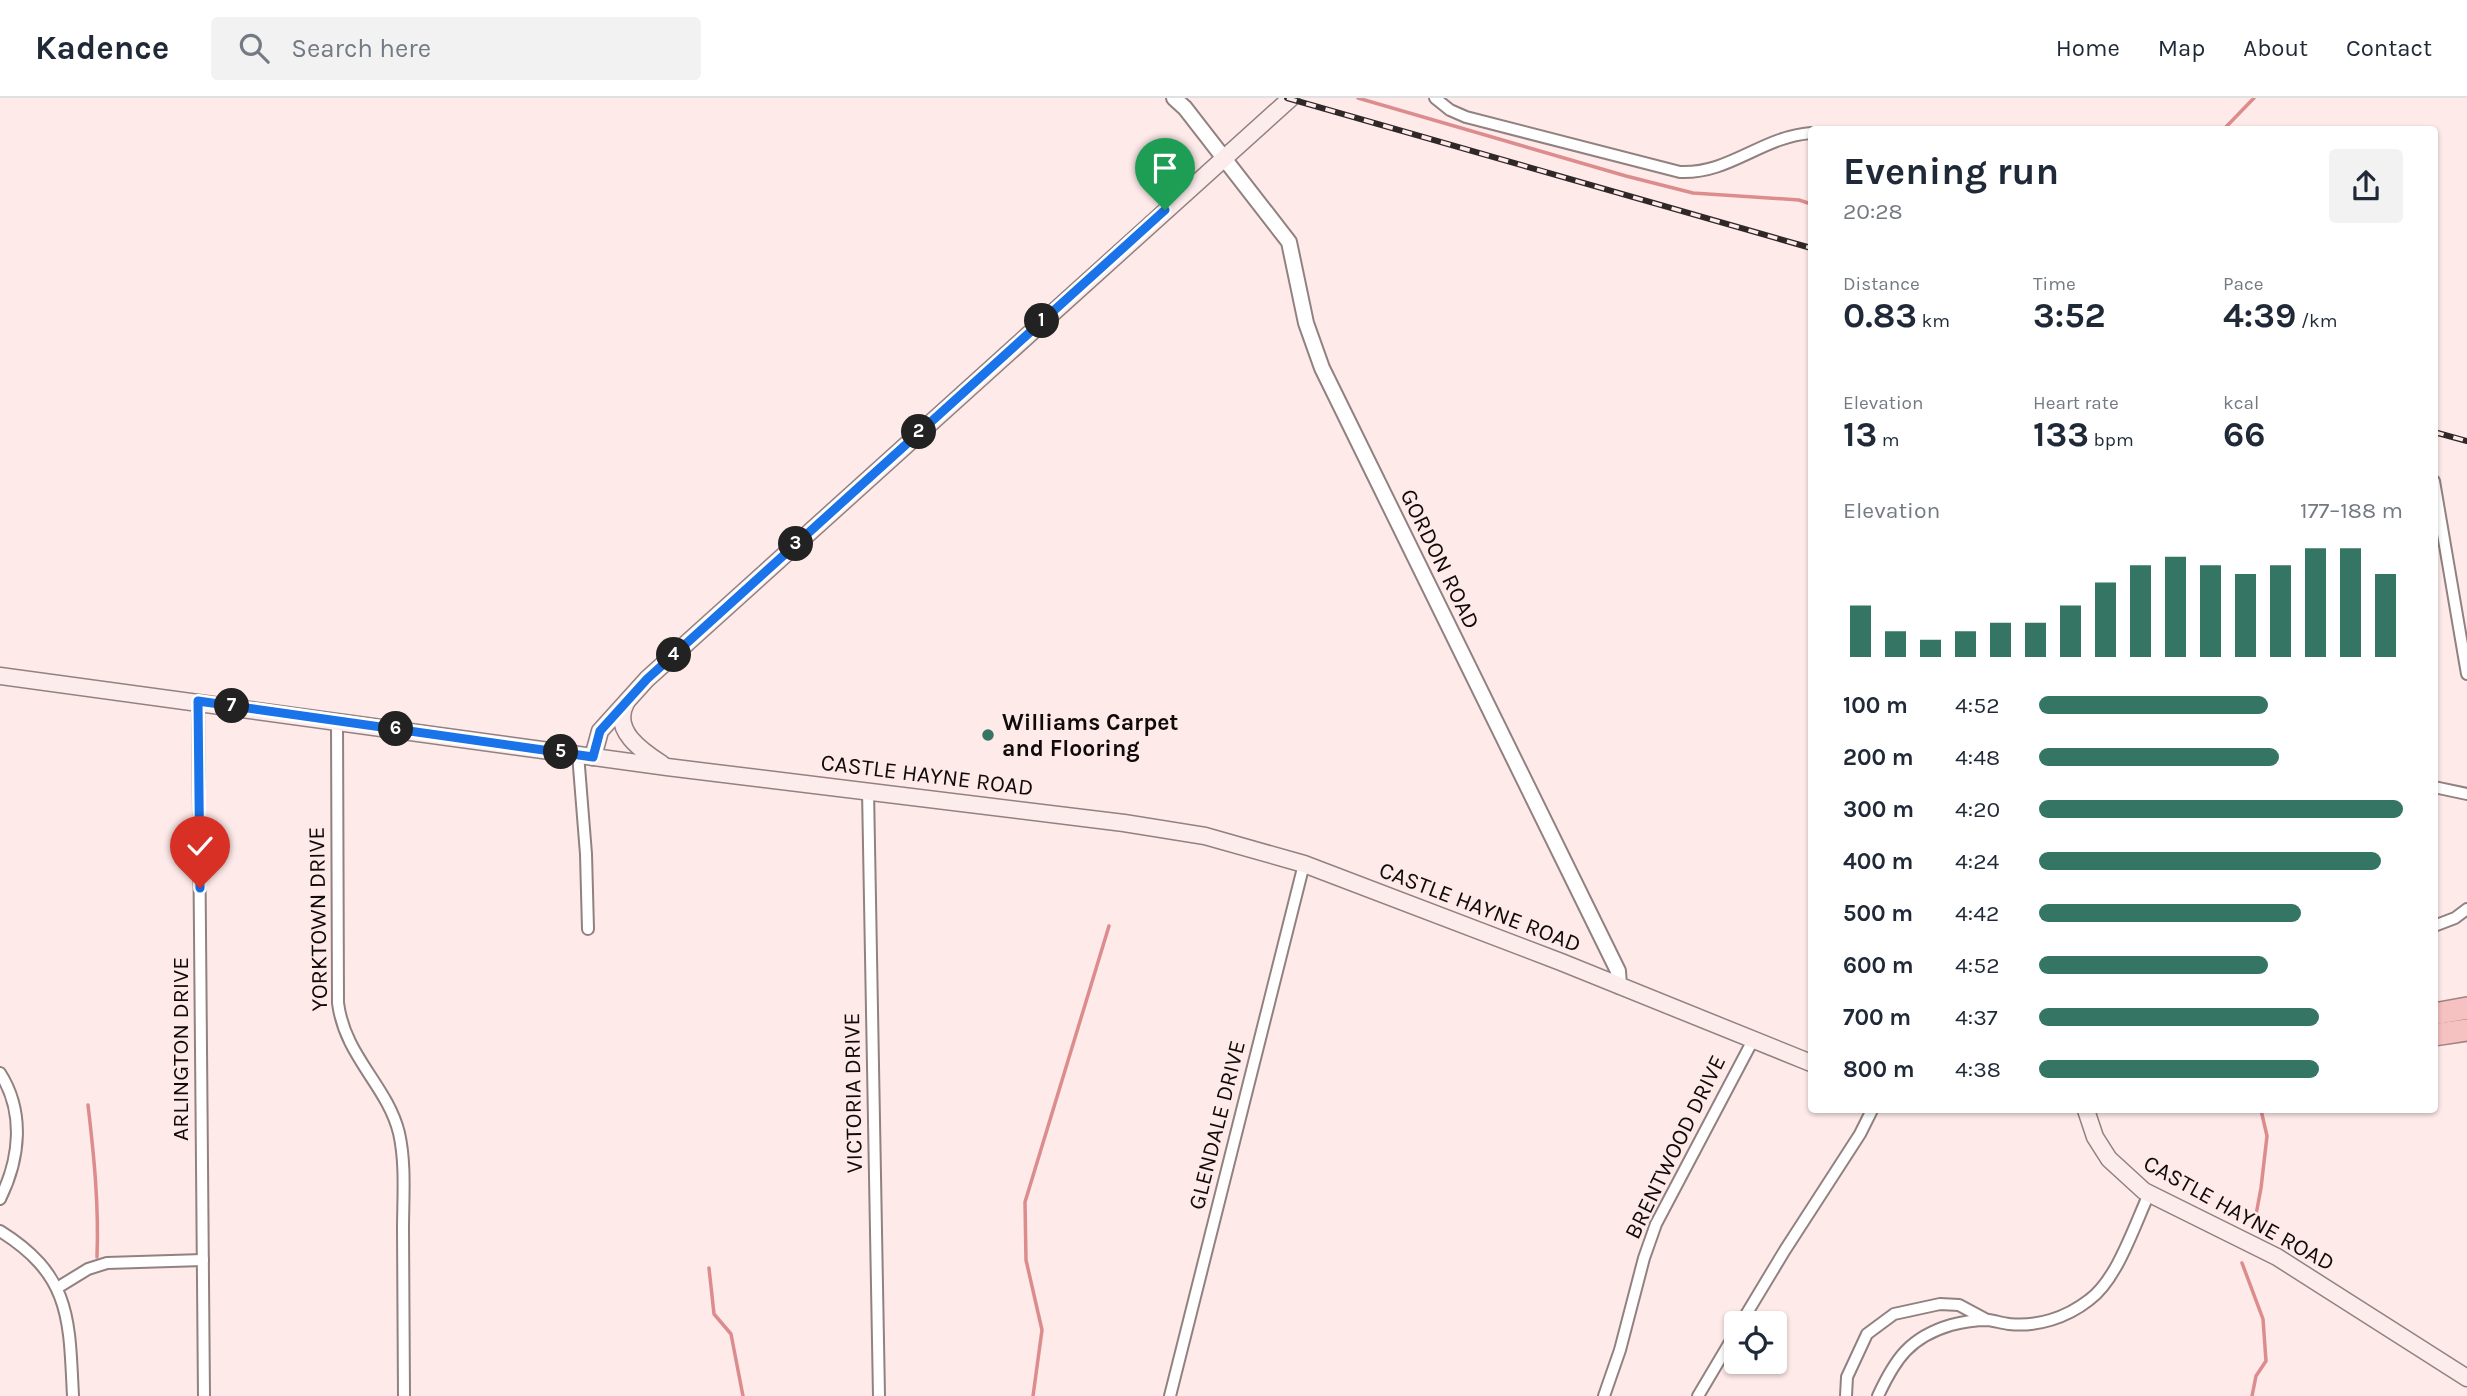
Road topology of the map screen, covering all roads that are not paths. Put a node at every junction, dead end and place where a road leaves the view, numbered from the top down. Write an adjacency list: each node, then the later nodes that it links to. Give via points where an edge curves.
1 (1174, 98): 5 (street, GORDON ROAD)
2 (1291, 98): 5 (main road)
3 (1435, 98): 4 (street, via 1466,117 1680,172 1715,169 1784,137)
4 (1808, 133)
5 (1223, 157): 9 (main road); 21 (street, GORDON ROAD, via 1289,242 1306,323 1322,368 1618,971)
6 (2438, 504): 7 (street)
7 (2467, 671)
8 (0, 676): 10 (main road, CASTLE HAYNE ROAD)
9 (630, 695): 12 (main road); 13 (main road, via 623,707 625,729 638,748)
10 (198, 701): 11 (main road, CASTLE HAYNE ROAD); 38 (street, ARLINGTON DRIVE)
11 (337, 721): 12 (main road, CASTLE HAYNE ROAD); 46 (street, YORKTOWN DRIVE, via 338,1003 351,1047 383,1097 399,1134)
12 (585, 755): 13 (main road, CASTLE HAYNE ROAD); 20 (street)
13 (667, 767): 15 (main road, CASTLE HAYNE ROAD)
14 (2438, 788): 16 (street)
15 (868, 790): 17 (main road, CASTLE HAYNE ROAD, via 1175,831); 47 (street, VICTORIA DRIVE)
16 (2467, 794)
17 (1304, 864): 21 (main road, CASTLE HAYNE ROAD); 48 (street, GLENDALE DRIVE)
18 (2467, 909): 19 (street)
19 (2438, 924)
20 (588, 929)
21 (1619, 986): 28 (main road, CASTLE HAYNE ROAD)
22 (2467, 1008): 24 (highway)
23 (2467, 1015): 25 (highway)
24 (2438, 1016)
25 (2438, 1017)
26 (2467, 1030): 27 (highway)
27 (2438, 1034)
28 (1753, 1040): 31 (main road, CASTLE HAYNE ROAD); 49 (street, BRENTWOOD DRIVE, via 1656,1224)
29 (2467, 1045): 30 (highway)
30 (2438, 1046)
31 (1808, 1062)
32 (0, 1073): 36 (street, via 17,1110 17,1139 10,1178)
33 (1870, 1113): 40 (street)
34 (2086, 1113): 35 (main road, CASTLE HAYNE ROAD, via 2109,1159)
35 (2149, 1194): 41 (street, via 2104,1286 2090,1300 2061,1317 2037,1324); 43 (main road, CASTLE HAYNE ROAD, via 2277,1257)
36 (0, 1199)
37 (0, 1231): 39 (street, via 20,1244)
38 (203, 1260): 39 (street, via 107,1262); 45 (street, ARLINGTON DRIVE)
39 (57, 1288): 44 (street, via 69,1324)
40 (1748, 1311)
41 (1987, 1320): 51 (street, via 1959,1305 1940,1304 1894,1314 1867,1334 1847,1377); 52 (street, via 1923,1335 1896,1360)
42 (1724, 1352): 50 (street)
43 (2467, 1378)
44 (73, 1396)
45 (204, 1396)
46 (404, 1396)
47 (879, 1396)
48 (1170, 1396)
49 (1604, 1396)
50 (1698, 1396)
51 (1846, 1396)
52 (1878, 1396)

